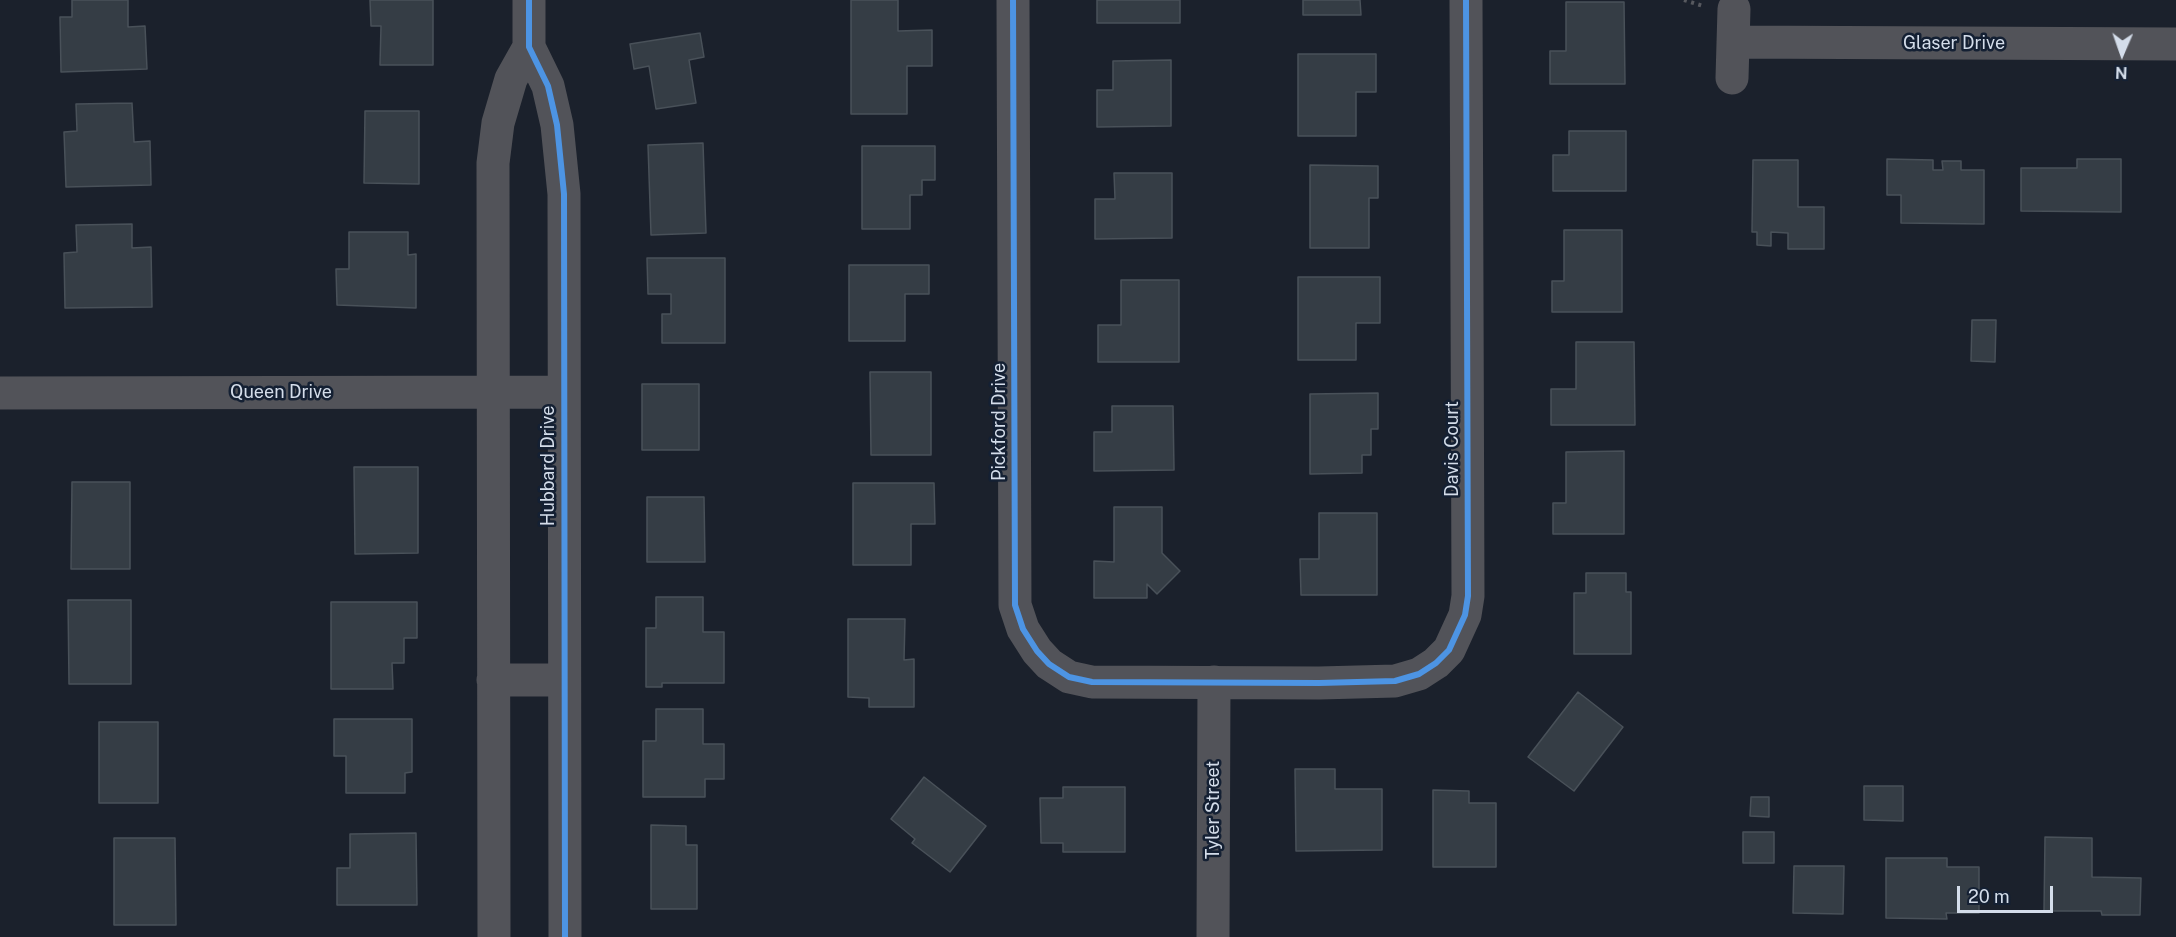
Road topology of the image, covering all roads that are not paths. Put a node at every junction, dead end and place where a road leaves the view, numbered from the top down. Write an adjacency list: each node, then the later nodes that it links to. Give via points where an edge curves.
1 (529, 0): 7 (street, Hubbard Drive)
2 (1013, 0): 14 (street, Pickford Drive, via 1015,605 1023,629 1037,651 1069,677 1092,682)
3 (1466, 0): 14 (street, Davis Court, via 1468,596 1459,633 1436,663 1419,674 1395,681)
4 (1734, 9): 5 (street)
5 (1733, 42): 6 (street, Glaser Drive); 8 (street)
6 (2176, 44)
7 (529, 47): 9 (street, Hubbard Drive, via 511,79 498,123 493,163); 10 (street, Hubbard Drive, via 548,86 562,160)
8 (1732, 78)
9 (492, 392): 10 (street, Queen Drive); 11 (street, Queen Drive); 12 (street, Hubbard Drive)
10 (563, 392): 13 (street, Hubbard Drive)
11 (0, 393)
12 (493, 680): 13 (street); 15 (street, Hubbard Drive)
13 (564, 680): 16 (street, Hubbard Drive)
14 (1214, 682): 17 (street, Tyler Street)
15 (494, 937)
16 (565, 937)
17 (1213, 937)

